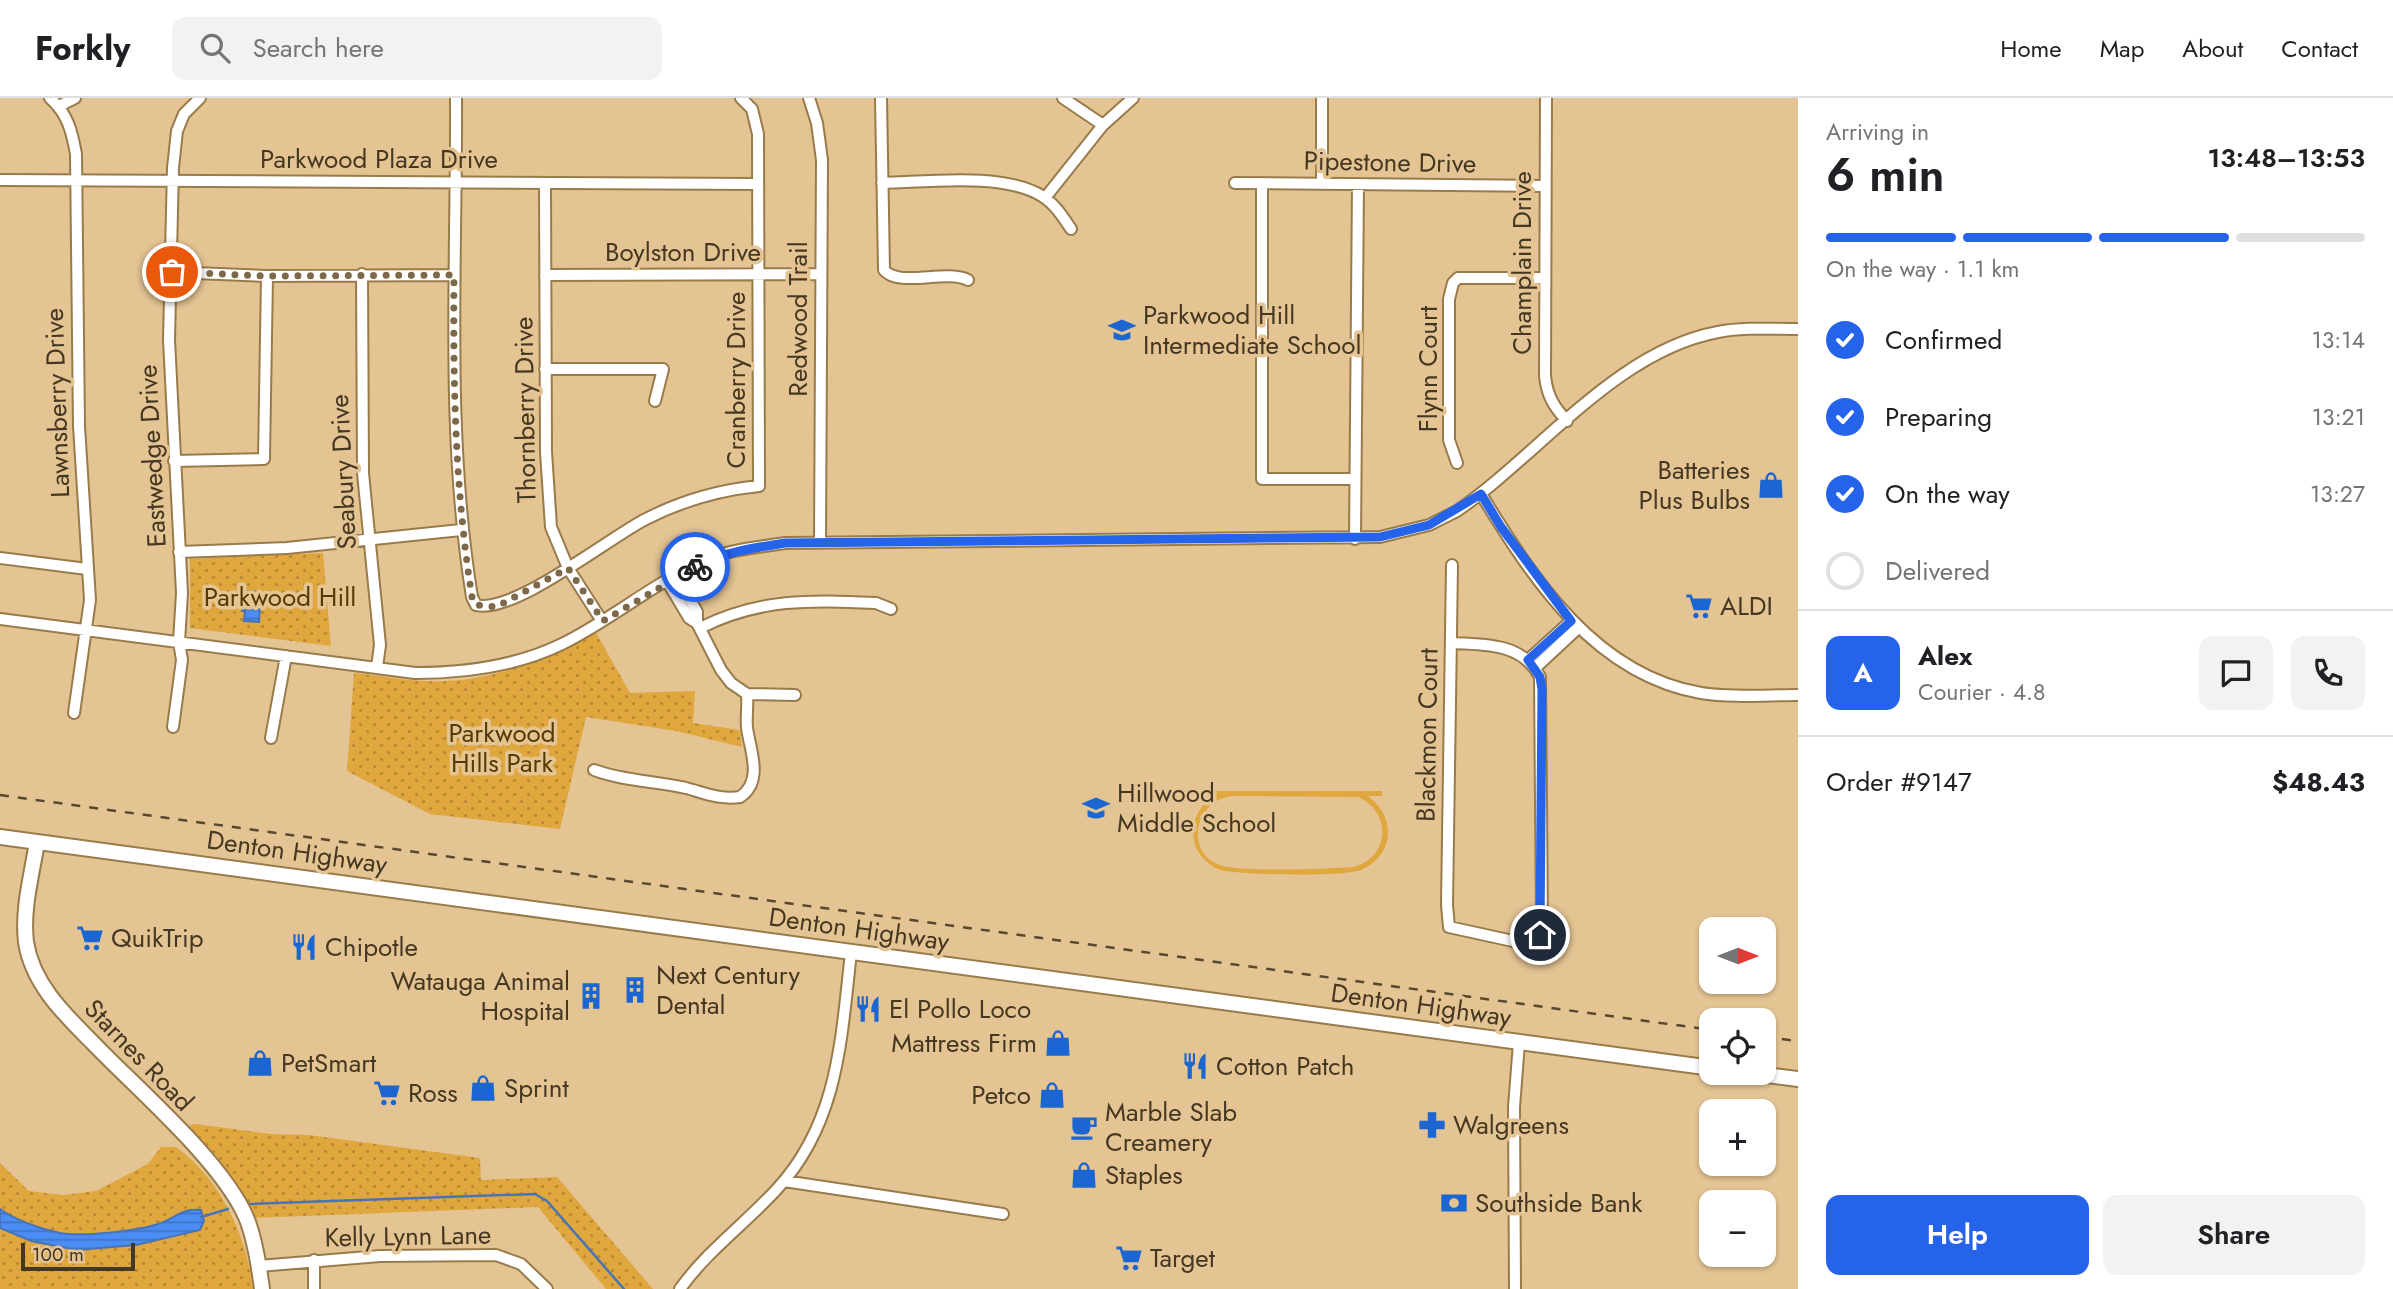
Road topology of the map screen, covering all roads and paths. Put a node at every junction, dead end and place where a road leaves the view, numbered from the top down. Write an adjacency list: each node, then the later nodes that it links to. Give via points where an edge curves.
1 (75, 98): 11 (street)
2 (200, 98): 16 (street, Eastwedge Drive, via 184,114 177,131)
3 (456, 98): 15 (street)
4 (741, 98): 21 (street, Cranberry Drive, via 757,120)
5 (881, 98): 17 (street)
6 (1063, 98): 12 (street)
7 (1133, 98): 12 (street)
8 (1322, 98): 22 (street)
9 (1546, 98): 24 (street, Champlain Drive)
10 (813, 99): 29 (street, Redwood Trail, via 822,160)
11 (55, 102): 14 (street, Lawnsberry Drive, via 71,126)
12 (1104, 125): 25 (street)
13 (0, 180): 14 (street, Parkwood Plaza Drive)
14 (76, 181): 16 (street, Parkwood Plaza Drive); 52 (street, Lawnsberry Drive, via 79,426)
15 (457, 181): 16 (street, Parkwood Plaza Drive); 20 (street, Parkwood Plaza Drive); 30 (street)
16 (174, 182): 27 (street, Eastwedge Drive)
17 (882, 183): 25 (street, via 994,183 1031,190); 35 (street, via 886,273)
18 (1235, 183): 19 (street, Pipestone Drive)
19 (1262, 183): 22 (street, Pipestone Drive); 42 (street, via 1262,478)
20 (545, 184): 21 (street, Parkwood Plaza Drive); 31 (street, Thornberry Drive)
21 (758, 184): 32 (street, Cranberry Drive)
22 (1322, 184): 23 (street, Pipestone Drive)
23 (1358, 184): 24 (street, Pipestone Drive); 42 (street)
24 (1545, 186): 34 (street, Champlain Drive)
25 (1045, 198): 26 (street)
26 (1071, 229)
27 (172, 272): 33 (street); 40 (street, Eastwedge Drive, via 169,340)
28 (362, 274): 30 (street); 33 (street); 45 (street, Seabury Drive, via 362,422)
29 (821, 274): 32 (street, Boylston Drive); 47 (street, Redwood Trail)
30 (454, 275): 44 (street, via 453,407)
31 (545, 275): 32 (street, Boylston Drive); 37 (street, Thornberry Drive)
32 (758, 275): 51 (street, Cranberry Drive, via 759,486 719,491 674,506)
33 (267, 276): 40 (street, via 264,459)
34 (1543, 278): 39 (street, Champlain Drive, via 1547,393); 41 (street, Flynn Court, via 1458,278 1453,283 1449,299 1449,440)
35 (968, 280)
36 (1798, 329): 39 (street, via 1740,329 1672,345 1620,375)
37 (545, 369): 38 (street, via 663,369); 51 (street, Thornberry Drive, via 551,527)
38 (655, 401)
39 (1567, 421): 43 (street)
40 (174, 461): 48 (street, Eastwedge Drive)
41 (1457, 463)
42 (1355, 478): 46 (street)
43 (1481, 494): 46 (street, via 1429,525); 57 (street)
44 (461, 530): 45 (street); 51 (street, via 476,605 496,607)
45 (369, 539): 48 (street); 64 (street, Seabury Drive, via 380,645)
46 (1355, 539): 47 (street)
47 (820, 542): 53 (street, via 743,550 711,558)
48 (179, 552): 60 (street, Eastwedge Drive)
49 (0, 558): 52 (street)
50 (1452, 565): 61 (street, Blackmon Court)
51 (568, 568): 56 (street, Thornberry Drive)
52 (87, 569): 59 (street, Lawnsberry Drive, via 90,600)
53 (672, 578): 56 (street); 58 (street, via 697,612)
54 (891, 609): 58 (street, via 852,602 764,604)
55 (0, 619): 59 (street)
56 (603, 621): 64 (street, via 562,645 495,666 440,673)
57 (1574, 625): 63 (street); 67 (street, via 1624,664 1671,685 1702,693)
58 (699, 626): 65 (street, via 721,670)
59 (84, 629): 60 (street); 68 (street, Lawnsberry Drive)
60 (179, 642): 62 (street); 69 (street, Eastwedge Drive)
61 (1451, 643): 63 (street, via 1509,649); 63 (street, Blackmon Court, via 1449,927 1521,943 1533,942 1540,935 1542,689)
62 (286, 656): 64 (street); 70 (street)
63 (1532, 664)
64 (377, 667)
65 (747, 694): 66 (street); 71 (street, via 747,731 754,763 750,785 740,797 713,797)
66 (795, 695)
67 (1798, 695)
68 (74, 713)
69 (173, 727)
70 (271, 738)
71 (594, 770)
72 (0, 836): 73 (main road, Denton Highway)
73 (37, 842): 74 (main road, Denton Highway); 82 (main road, Starnes Road, via 25,920 26,944 39,977 58,1007 195,1148 234,1195 247,1220)
74 (851, 953): 75 (main road, Denton Highway); 79 (street, via 833,1092)
75 (1519, 1043): 76 (main road, Denton Highway); 87 (street, via 1514,1107)
76 (1699, 1066)
77 (1776, 1076): 78 (main road)
78 (1798, 1079)
79 (784, 1181): 80 (street); 86 (street)
80 (1003, 1214)
81 (314, 1260): 82 (street, Kelly Lynn Lane); 84 (street); 85 (street, Kelly Lynn Lane, via 496,1255 521,1264)
82 (259, 1266): 83 (main road, Starnes Road)
83 (262, 1289)
84 (314, 1289)
85 (547, 1289)
86 (680, 1289)
87 (1515, 1289)

